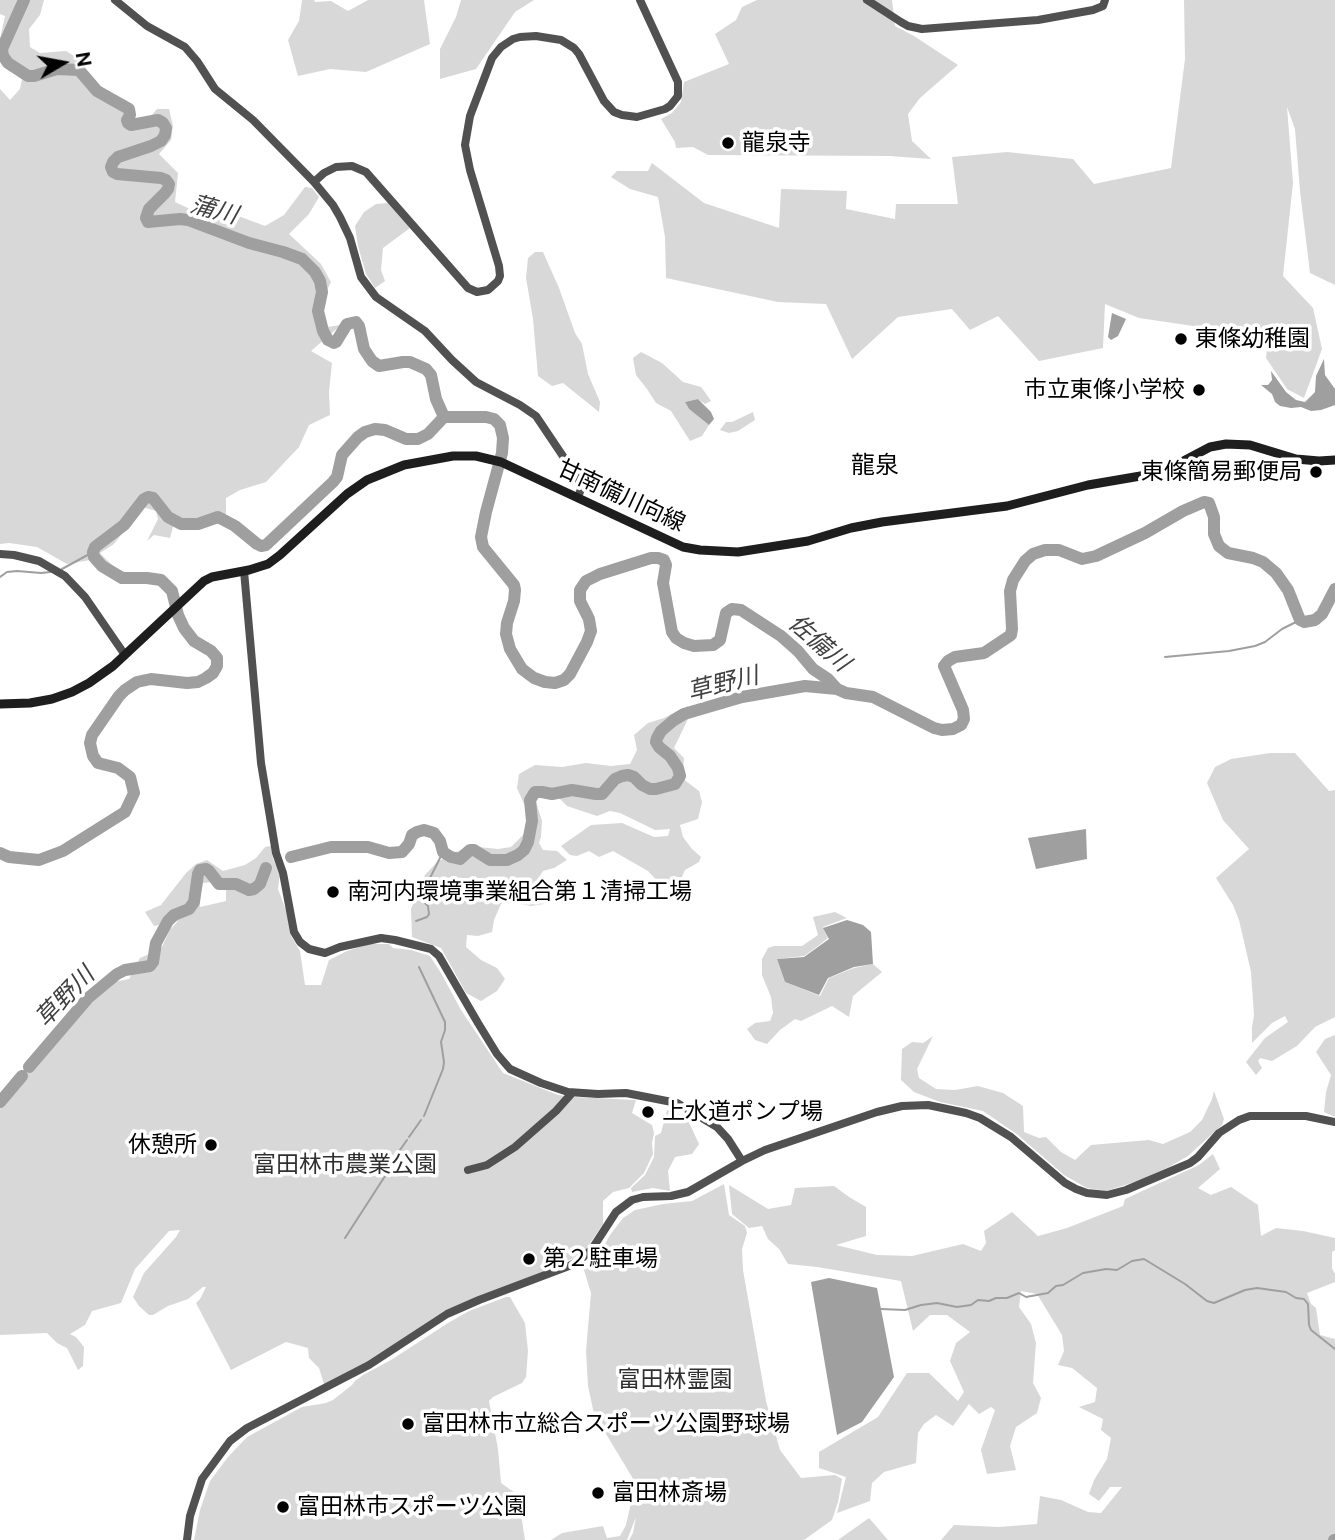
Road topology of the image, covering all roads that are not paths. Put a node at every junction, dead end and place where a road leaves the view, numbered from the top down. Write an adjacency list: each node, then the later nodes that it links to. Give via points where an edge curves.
1 (116, 0): 5 (street, via 147,26 185,47 215,89)
2 (640, 0): 5 (street, via 678,82 676,101 660,111 637,117 614,112 579,54 561,40 520,37 492,58 470,116 466,145 499,266 498,281 488,290 468,288 366,172 341,166)
3 (867, 0): 4 (street, via 908,26 922,29 1038,20 1093,10)
4 (1105, 0)
5 (314, 181): 7 (street, via 344,224 357,270 368,289 425,331 476,382 536,416 579,480)
6 (1335, 460): 7 (main road, 甘南備川向線, via 1296,459 1250,445 1226,444 1158,472 1007,506 864,525 808,541 738,552 682,547)
7 (578, 497): 9 (main road, 甘南備川向線, via 476,456 404,465 367,480 274,560)
8 (0, 554): 10 (street, via 47,565 65,576)
9 (244, 571): 10 (main road, 甘南備川向線, via 204,581); 12 (street, via 261,763 296,937 305,946 325,953 381,938 431,950 510,1069)
10 (125, 655): 11 (main road, 甘南備川向線, via 72,692 42,701)
11 (0, 704)
12 (572, 1093): 14 (street, via 626,1093 677,1103 717,1127); 15 (street, via 515,1147 487,1165)
13 (1335, 1122): 14 (street, via 1306,1116 1239,1119 1190,1163 1107,1195 1076,1189 980,1118 928,1105 877,1112)
14 (742, 1161): 16 (street, via 688,1192 632,1200 616,1212 580,1260 447,1314 369,1364 247,1428 230,1441 202,1479)
15 (468, 1170)
16 (187, 1540)

